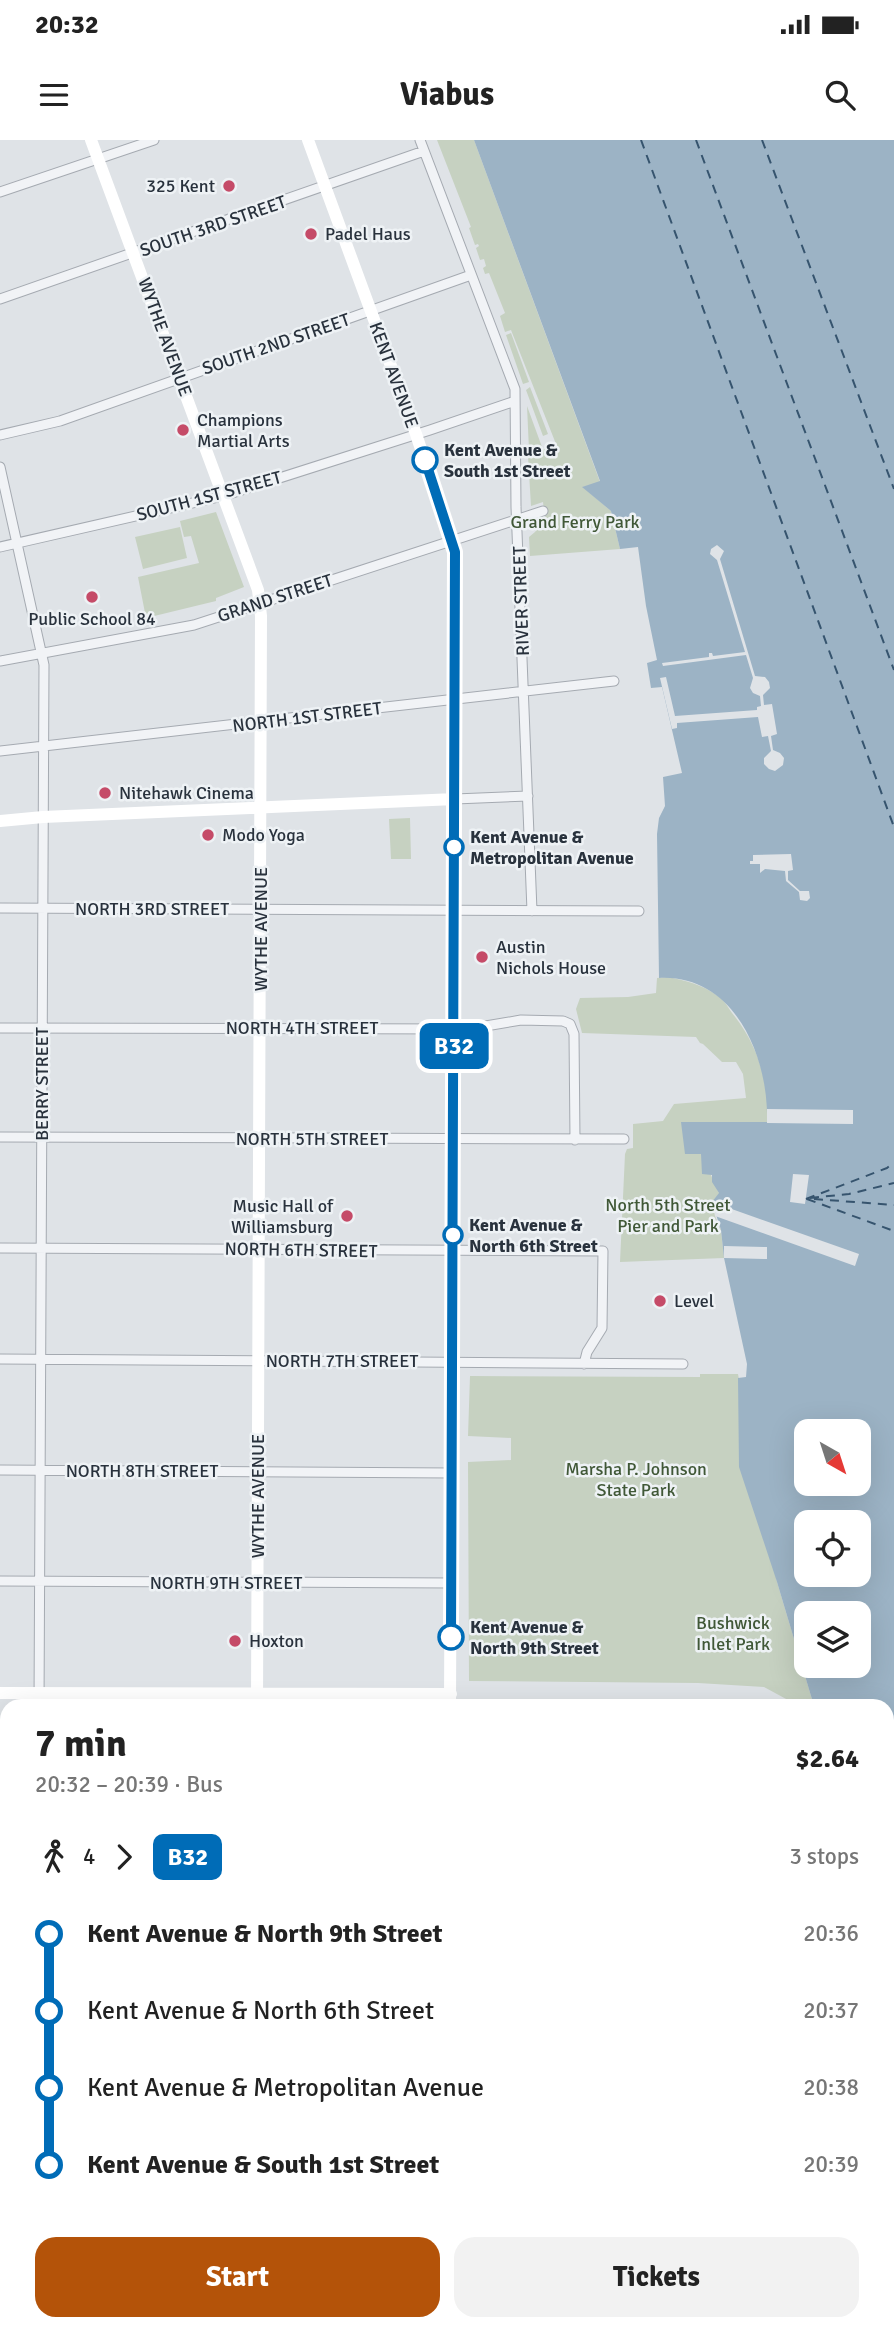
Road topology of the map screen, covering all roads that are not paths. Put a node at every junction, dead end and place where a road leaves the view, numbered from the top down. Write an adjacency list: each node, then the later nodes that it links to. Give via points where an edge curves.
1 (91, 140): 6 (main road, WYTHE AVENUE)
2 (154, 140): 6 (street)
3 (308, 140): 7 (main road, KENT AVENUE)
4 (420, 140): 5 (street, RIVER STREET)
5 (424, 151): 7 (street, SOUTH 3RD STREET); 10 (street, RIVER STREET)
6 (99, 160): 8 (street); 9 (main road, WYTHE AVENUE)
7 (326, 187): 9 (street, SOUTH 3RD STREET); 12 (main road, KENT AVENUE)
8 (0, 192)
9 (134, 254): 11 (street, SOUTH 3RD STREET); 13 (main road, WYTHE AVENUE)
10 (471, 275): 12 (street, SOUTH 2ND STREET); 14 (street, RIVER STREET, via 515,389)
11 (0, 299)
12 (371, 311): 13 (street, SOUTH 2ND STREET); 15 (main road, KENT AVENUE)
13 (180, 378): 16 (street, SOUTH 2ND STREET, via 60,421); 18 (main road, WYTHE AVENUE)
14 (515, 401): 15 (street, SOUTH 1ST STREET); 20 (street, RIVER STREET)
15 (416, 434): 18 (street, SOUTH 1ST STREET); 21 (main road, KENT AVENUE)
16 (0, 435)
17 (0, 467): 22 (street, BERRY STREET)
18 (223, 496): 22 (street, SOUTH 1ST STREET); 24 (main road, WYTHE AVENUE)
19 (543, 511): 20 (street, GRAND STREET)
20 (517, 519): 21 (street, GRAND STREET); 28 (street, RIVER STREET)
21 (452, 540): 24 (street, GRAND STREET); 29 (main road, KENT AVENUE)
22 (18, 543): 23 (street, SOUTH 1ST STREET); 25 (street, BERRY STREET)
23 (0, 547)
24 (260, 603): 25 (street, GRAND STREET, via 194,625); 30 (main road, WYTHE AVENUE)
25 (43, 653): 26 (street, GRAND STREET); 31 (street, BERRY STREET)
26 (0, 661)
27 (614, 681): 28 (street, NORTH 1ST STREET)
28 (524, 692): 29 (street, NORTH 1ST STREET); 33 (street, RIVER STREET)
29 (455, 700): 30 (street, NORTH 1ST STREET); 34 (main road, KENT AVENUE)
30 (261, 722): 31 (street, NORTH 1ST STREET); 35 (main road, WYTHE AVENUE)
31 (44, 747): 32 (street, NORTH 1ST STREET); 36 (street, BERRY STREET)
32 (0, 751)
33 (528, 796): 34 (street); 42 (street, RIVER STREET)
34 (455, 799): 35 (main road); 41 (main road, KENT AVENUE)
35 (261, 808): 36 (main road); 40 (main road, WYTHE AVENUE)
36 (43, 817): 37 (main road); 39 (street, BERRY STREET)
37 (0, 821)
38 (0, 908): 39 (street, NORTH 3RD STREET)
39 (43, 908): 40 (street, NORTH 3RD STREET); 45 (street, BERRY STREET)
40 (261, 909): 41 (street, NORTH 3RD STREET); 46 (main road, WYTHE AVENUE)
41 (454, 910): 42 (street, NORTH 3RD STREET); 47 (main road, KENT AVENUE)
42 (531, 911): 43 (street, NORTH 3RD STREET)
43 (639, 911)
44 (0, 1028): 45 (street, NORTH 4TH STREET)
45 (42, 1029): 46 (street, NORTH 4TH STREET); 49 (street, BERRY STREET)
46 (260, 1029): 47 (street, NORTH 4TH STREET); 50 (main road, WYTHE AVENUE)
47 (454, 1029): 51 (main road, KENT AVENUE); 53 (street, NORTH 4TH STREET, via 521,1020 570,1024 575,1041)
48 (0, 1137): 49 (street, NORTH 5TH STREET)
49 (42, 1138): 50 (street, NORTH 5TH STREET); 55 (street, BERRY STREET)
50 (260, 1139): 51 (street, NORTH 5TH STREET); 56 (main road, WYTHE AVENUE)
51 (454, 1139): 53 (street, NORTH 5TH STREET); 57 (main road, KENT AVENUE)
52 (624, 1139): 53 (street, NORTH 5TH STREET)
53 (575, 1140)
54 (0, 1248): 55 (street, NORTH 6TH STREET)
55 (42, 1248): 56 (street, NORTH 6TH STREET); 59 (street, BERRY STREET)
56 (259, 1250): 57 (street, NORTH 6TH STREET); 60 (main road, WYTHE AVENUE)
57 (453, 1251): 61 (main road, KENT AVENUE); 62 (street, NORTH 6TH STREET, via 603,1251 602,1328)
58 (0, 1359): 59 (street, NORTH 7TH STREET)
59 (41, 1360): 60 (street, NORTH 7TH STREET); 65 (street, BERRY STREET)
60 (259, 1361): 61 (street, NORTH 7TH STREET); 66 (main road, WYTHE AVENUE)
61 (453, 1363): 62 (street, NORTH 7TH STREET); 67 (main road, KENT AVENUE)
62 (584, 1364): 63 (street, NORTH 7TH STREET)
63 (683, 1364)
64 (0, 1471): 65 (street, NORTH 8TH STREET)
65 (41, 1471): 66 (street, NORTH 8TH STREET); 69 (street, BERRY STREET)
66 (259, 1472): 67 (street, NORTH 8TH STREET); 70 (main road, WYTHE AVENUE)
67 (452, 1473): 71 (main road, KENT AVENUE)
68 (0, 1581): 69 (street, NORTH 9TH STREET)
69 (40, 1582): 70 (street, NORTH 9TH STREET); 74 (street, BERRY STREET)
70 (258, 1583): 71 (street, NORTH 9TH STREET); 75 (main road, WYTHE AVENUE)
71 (452, 1583): 76 (main road, KENT AVENUE)
72 (0, 1693): 73 (main road)
73 (33, 1699)
74 (39, 1699)
75 (257, 1699)
76 (450, 1699)

